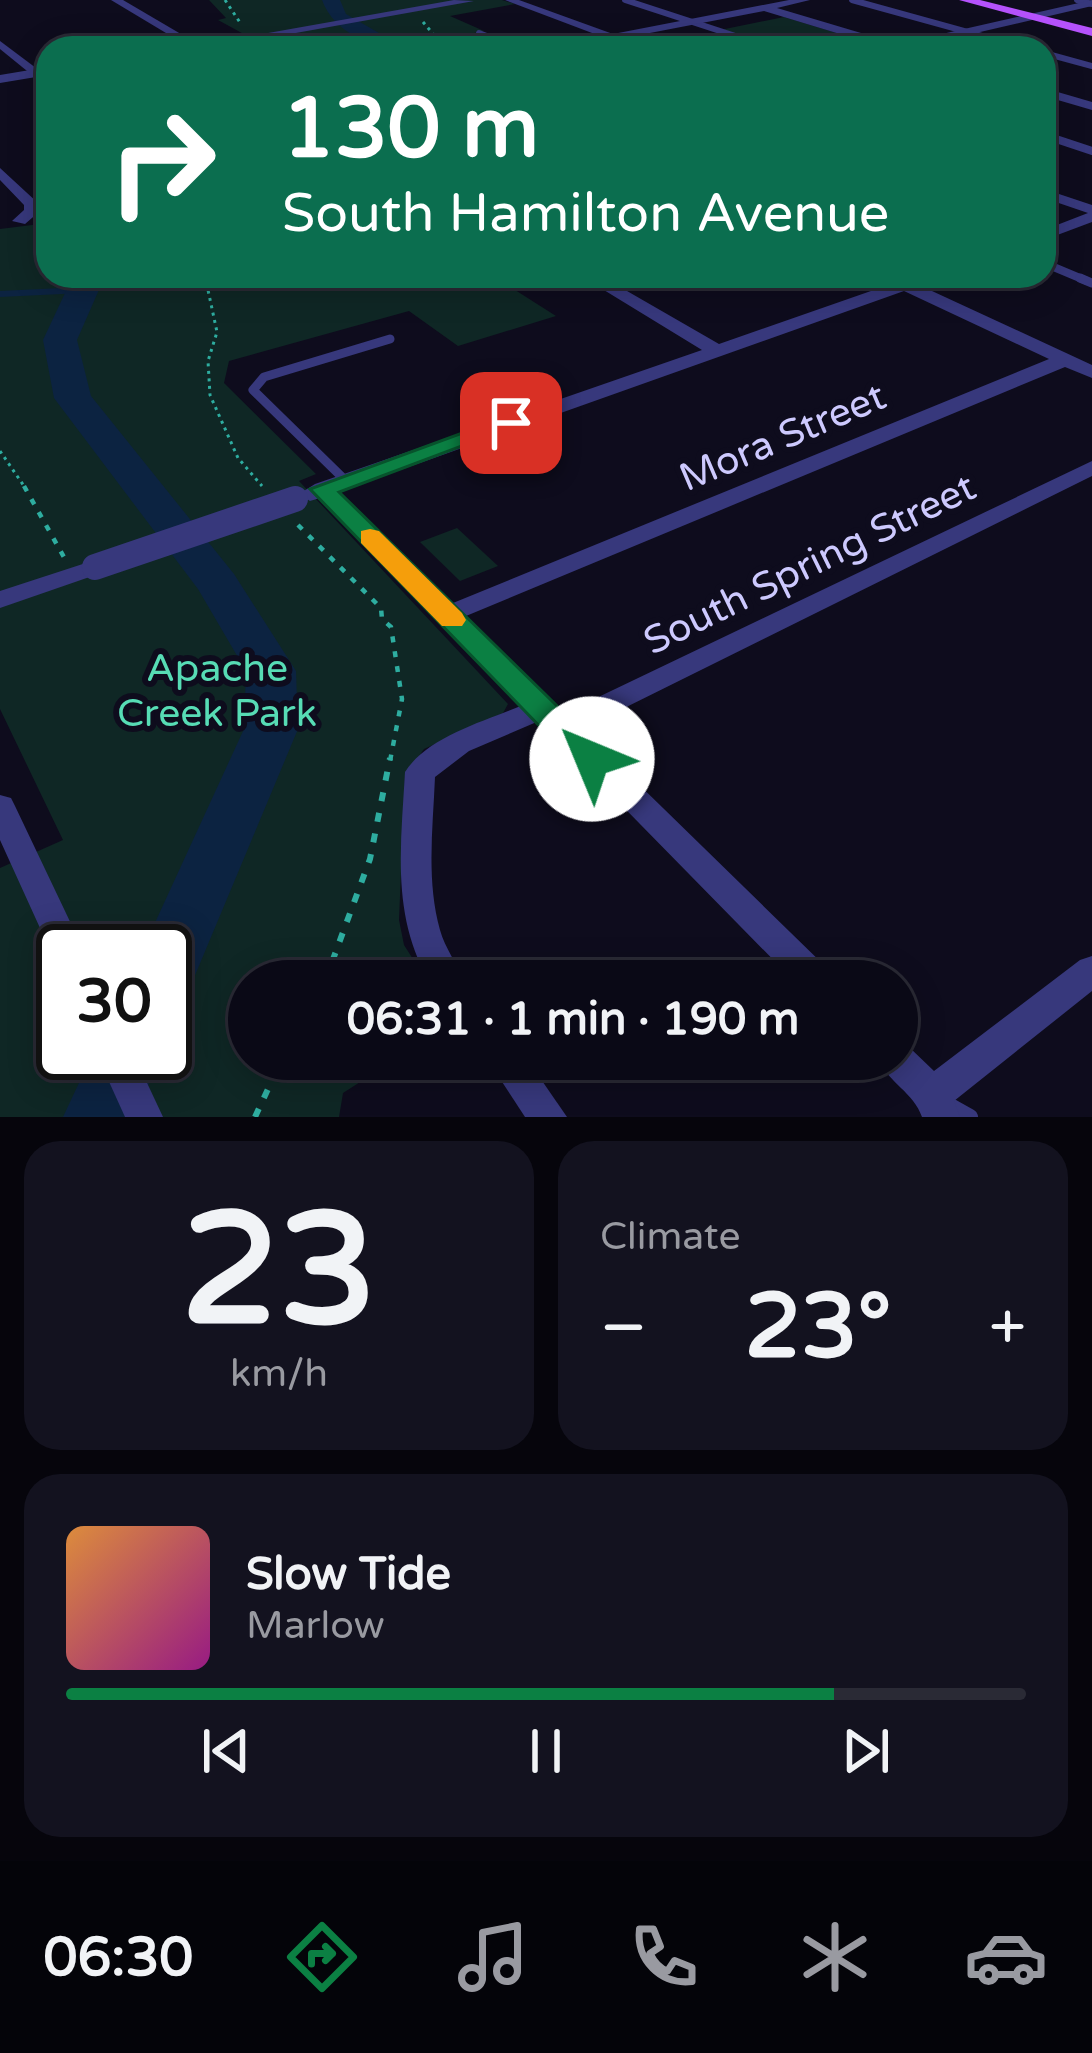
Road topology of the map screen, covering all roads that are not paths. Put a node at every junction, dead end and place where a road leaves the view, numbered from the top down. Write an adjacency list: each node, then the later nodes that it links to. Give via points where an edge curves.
1 (116, 0): 17 (street)
2 (511, 0): 20 (street)
3 (625, 0): 13 (lane)
4 (739, 0): 11 (street)
5 (805, 0): 11 (street)
6 (852, 0): 14 (lane)
7 (965, 0): 12 (main road)
8 (1077, 0): 10 (lane)
9 (472, 1): 18 (street)
10 (1092, 3): 12 (street)
11 (764, 8): 13 (street); 23 (street)
12 (1032, 17): 14 (street); 15 (main road)
13 (691, 22): 21 (street); 22 (lane)
14 (967, 32): 24 (street); 25 (lane)
15 (1092, 32)
16 (479, 33): 19 (lane)
17 (175, 36)
18 (259, 36)
19 (487, 36)
20 (610, 36)
21 (618, 36)
22 (735, 36)
23 (858, 36)
24 (950, 36)
25 (982, 36)
26 (0, 44): 29 (street)
27 (1056, 56): 28 (lane)
28 (1092, 66)
29 (36, 68)
30 (36, 73): 31 (street)
31 (0, 80)
32 (1092, 89): 34 (street)
33 (1056, 96): 34 (street)
34 (1062, 98): 35 (street)
35 (1090, 105)
36 (1056, 139): 37 (lane)
37 (1092, 151)
38 (0, 172): 41 (street, via 32,204)
39 (1056, 198): 40 (street)
40 (1092, 214): 42 (street)
41 (20, 221)
42 (1056, 230)
43 (1056, 268): 44 (lane)
44 (1092, 283)
45 (610, 288): 49 (street)
46 (896, 288): 49 (street)
47 (911, 288): 50 (street)
48 (390, 339): 53 (lane, via 263,377 253,390)
49 (717, 350): 53 (street)
50 (1064, 359): 51 (street); 55 (street, Mora Street)
51 (1092, 372)
52 (1092, 468): 56 (street, South Spring Street)
53 (305, 496): 54 (street, bridge); 55 (street)
54 (0, 600)
55 (447, 615): 56 (street)
56 (550, 718): 59 (street, South Spring Street, via 460,744 420,772 416,910); 60 (street)
57 (0, 806): 58 (street)
58 (54, 924)
59 (432, 960)
60 (796, 960)
61 (1092, 971): 65 (street)
62 (127, 1080): 66 (street)
63 (521, 1080): 67 (street)
64 (915, 1080): 65 (street)
65 (941, 1110): 68 (lane)
66 (144, 1117)
67 (548, 1117)
68 (970, 1117)

